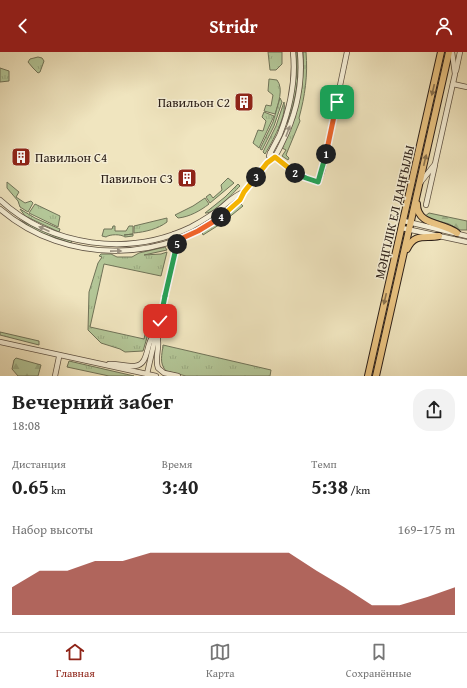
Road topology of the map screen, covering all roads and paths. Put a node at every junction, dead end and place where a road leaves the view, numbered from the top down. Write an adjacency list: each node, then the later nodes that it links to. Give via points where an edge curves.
1 (293, 52): 11 (street, via 294,75 290,99 282,127)
2 (300, 52): 12 (street, one-way to 2, via 288,131 296,104 301,73)
3 (347, 52): 12 (street, via 318,182 296,174)
4 (441, 52): 20 (main road, МӘҢГІЛІК ЕЛ ДАҢҒЫЛЫ, one-way to 20)
5 (449, 52): 15 (main road, МӘҢГІЛІК ЕЛ ДАҢҒЫЛЫ, one-way to 5)
6 (453, 52): 7 (street); 8 (street)
7 (460, 52): 8 (street)
8 (455, 74): 9 (street)
9 (453, 84): 10 (street); 14 (street)
10 (467, 87)
11 (270, 153): 12 (street); 13 (street)
12 (275, 157): 13 (street)
13 (267, 163): 16 (street)
14 (435, 164): 15 (street); 18 (street)
15 (419, 186): 21 (main road, МӘҢГІЛІК ЕЛ ДАҢҒЫЛЫ); 24 (main road, via 417,208 420,215 428,222 450,228)
16 (244, 192): 25 (street, via 235,195 206,218); 28 (street, via 240,200 212,223)
17 (0, 200): 25 (street, one-way to 17, via 130,244 81,241 34,224)
18 (426, 205)
19 (1, 210): 28 (street, one-way to 28, via 37,234 104,251 131,251)
20 (404, 221): 21 (street); 22 (main road, МӘҢГІЛІК ЕЛ ДАҢҒЫЛЫ)
21 (410, 226): 22 (street); 24 (street); 26 (street); 30 (main road, МӘҢГІЛІК ЕЛ ДАҢҒЫЛЫ)
22 (402, 228): 40 (main road, МӘҢГІЛІК ЕЛ ДАҢҒЫЛЫ, one-way to 40)
23 (467, 232): 24 (street)
24 (457, 233): 27 (street)
25 (174, 234): 28 (street)
26 (439, 236): 29 (street); 30 (main road, via 426,236 414,240 408,247)
27 (467, 236)
28 (176, 241): 31 (street)
29 (467, 242)
30 (400, 267): 41 (main road, МӘҢГІЛІК ЕЛ ДАҢҒЫЛЫ)
31 (157, 333): 35 (street, via 151,337 140,364); 36 (street); 39 (street, via 158,368 164,373)
32 (0, 338): 33 (street)
33 (2, 343): 34 (street); 35 (street)
34 (59, 357): 36 (street); 37 (street)
35 (103, 364): 36 (street)
36 (147, 374): 38 (street)
37 (55, 376)
38 (156, 376)
39 (178, 376)
40 (367, 376)
41 (376, 376)

